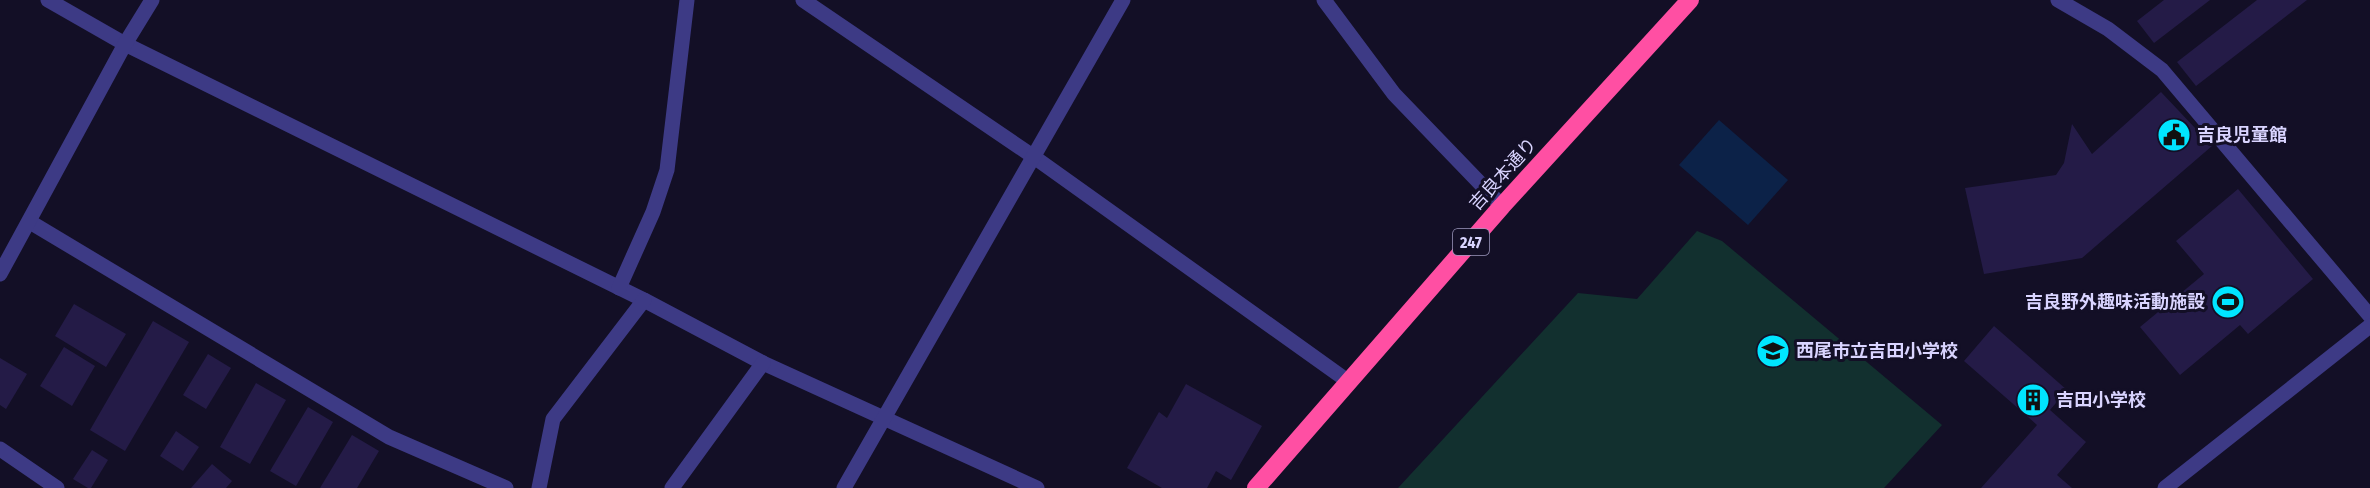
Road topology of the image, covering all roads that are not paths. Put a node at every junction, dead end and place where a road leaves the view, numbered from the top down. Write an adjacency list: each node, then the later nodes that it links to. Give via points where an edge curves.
1 (48, 0): 9 (street)
2 (152, 0): 9 (street)
3 (687, 0): 14 (street, via 667,170)
4 (803, 0): 10 (street)
5 (1123, 0): 10 (street)
6 (1324, 0): 11 (street, via 1394,94)
7 (1690, 0): 11 (highway, 吉良本通り / 247)
8 (2058, 0): 16 (street, via 2108,29 2162,70)
9 (125, 44): 12 (street); 14 (street)
10 (1034, 157): 19 (street); 20 (street)
11 (1502, 206): 19 (highway, 吉良本通り / 247)
12 (30, 222): 13 (street); 23 (street, via 389,437)
13 (0, 274)
14 (619, 288): 15 (street)
15 (644, 300): 18 (street); 24 (street, via 553,419)
16 (2370, 316)
17 (2370, 326): 29 (street)
18 (763, 363): 20 (street); 25 (street)
19 (1349, 382): 28 (highway, 吉良本通り / 247)
20 (884, 419): 26 (street); 27 (street)
21 (0, 449): 22 (street)
22 (57, 488)
23 (506, 488)
24 (539, 488)
25 (672, 488)
26 (844, 488)
27 (1037, 488)
28 (1256, 488)
29 (2165, 488)

